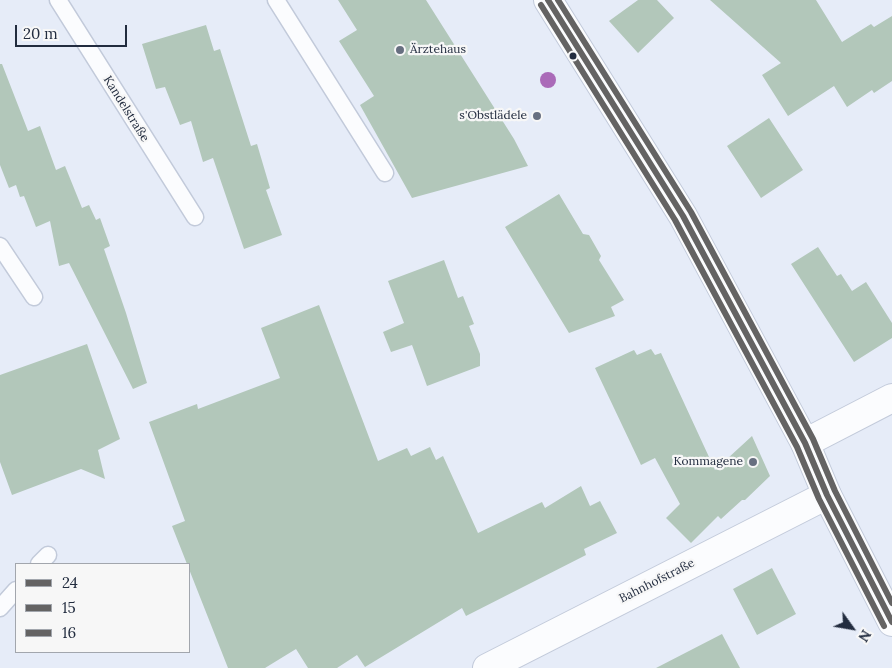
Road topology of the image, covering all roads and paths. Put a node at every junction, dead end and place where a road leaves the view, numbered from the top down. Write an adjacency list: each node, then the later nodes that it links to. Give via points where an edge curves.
1 (58, 0): 5 (lane, Kandelstraße)
2 (276, 0): 4 (lane)
3 (548, 0): 9 (street, via 683,216)
4 (385, 173)
5 (195, 217)
6 (0, 246): 7 (lane)
7 (34, 297)
8 (892, 398): 9 (street)
9 (804, 444): 10 (street)
10 (828, 495): 13 (street); 14 (street, Bahnhofstraße)
11 (15, 591): 12 (lane)
12 (0, 608)
13 (892, 622)
14 (487, 668)

